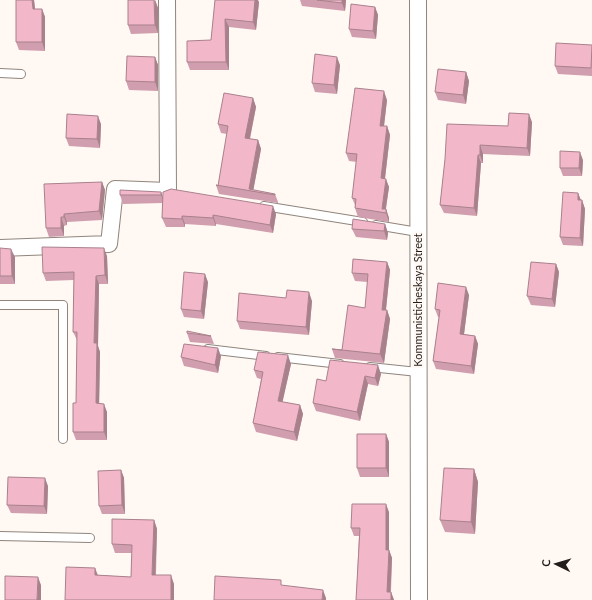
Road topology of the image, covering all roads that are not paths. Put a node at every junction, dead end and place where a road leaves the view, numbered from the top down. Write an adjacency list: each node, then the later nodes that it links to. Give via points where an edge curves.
1 (167, 0): 7 (street, via 172,191 115,189 109,244)
2 (418, 0): 6 (street, Kommunisticheskaya Street)
3 (0, 73): 4 (lane)
4 (21, 74)
5 (259, 205): 6 (lane)
6 (418, 232): 12 (street, Kommunisticheskaya Street)
7 (0, 248)
8 (0, 305): 13 (lane, via 63,305)
9 (202, 349): 10 (lane)
10 (349, 364)
11 (364, 366): 12 (lane)
12 (418, 372): 16 (street, Kommunisticheskaya Street)
13 (63, 439)
14 (0, 536): 15 (lane)
15 (90, 538)
16 (419, 600)

